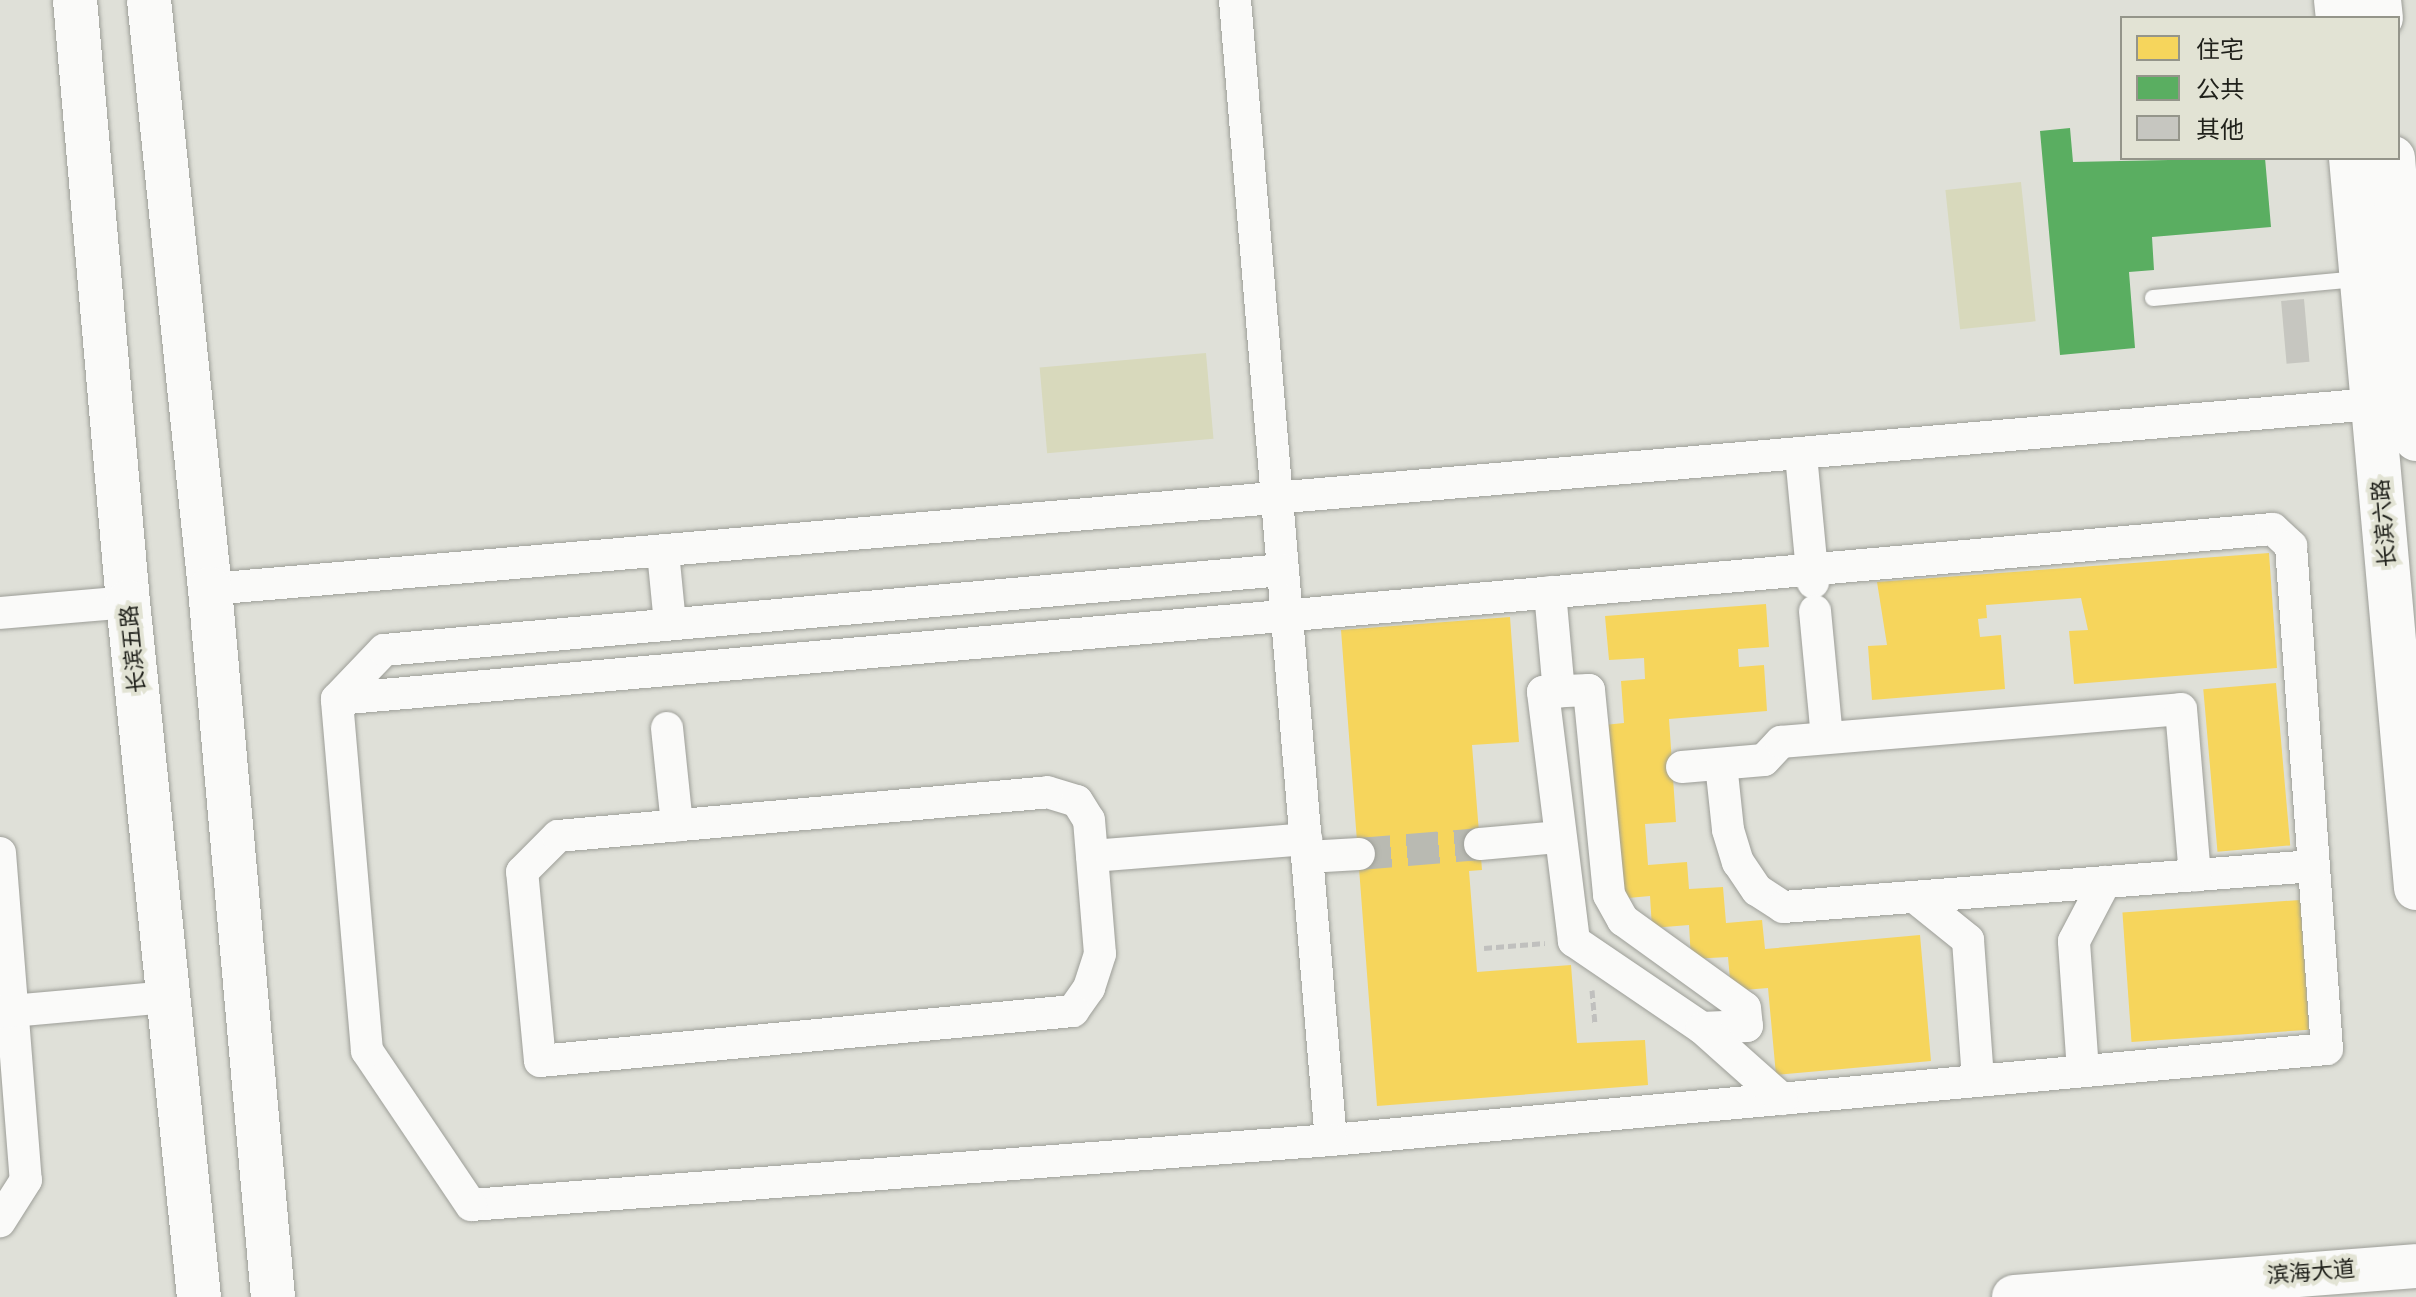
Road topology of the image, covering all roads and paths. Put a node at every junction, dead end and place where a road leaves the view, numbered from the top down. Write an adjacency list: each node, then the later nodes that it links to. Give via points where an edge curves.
1 (75, 0): 17 (main road, 长滨五路)
2 (149, 0): 15 (main road)
3 (1235, 0): 11 (street)
4 (2351, 160): 6 (main road, 长滨六路)
5 (2393, 160): 9 (main road)
6 (2361, 279): 7 (lane); 8 (main road, 长滨六路)
7 (2153, 298)
8 (2373, 404): 10 (street); 37 (main road, 长滨六路)
9 (2416, 439)
10 (1801, 455): 11 (street); 14 (street)
11 (1276, 501): 12 (street); 13 (street)
12 (663, 552): 15 (street); 20 (street)
13 (1282, 570): 19 (street); 20 (street)
14 (1813, 586): 16 (street); 24 (street); 34 (street, via 2273,529 2291,546)
15 (210, 589): 51 (main road)
16 (1550, 592): 19 (street); 21 (street)
17 (128, 602): 18 (street); 41 (main road, 长滨五路)
18 (0, 613)
19 (1286, 617): 22 (street); 30 (street)
20 (670, 624): 22 (street, via 384,650)
21 (1559, 692): 28 (street, via 1543,692); 43 (street, via 1589,690 1609,895 1623,920 1745,1008 1747,1026)
22 (337, 699): 47 (street, via 367,1051 471,1205)
23 (667, 728): 27 (street)
24 (1827, 737): 25 (street, via 1781,742 1764,760); 35 (street, via 2181,709)
25 (1721, 764): 26 (street); 38 (street, via 1728,830 1738,862 1757,890 1783,907)
26 (1682, 767)
27 (677, 825): 33 (street, via 1047,792 1077,801 1089,820); 33 (street, via 558,836 522,872 540,1061 1073,1011 1089,988 1100,954)
28 (1558, 837): 29 (street); 39 (street)
29 (1480, 844)
30 (1306, 848): 32 (street); 33 (street); 47 (street)
31 (0, 853): 42 (street)
32 (1359, 854)
33 (1092, 856)
34 (2313, 866): 35 (street); 44 (street, via 2327,1049)
35 (2195, 875): 36 (street)
36 (2105, 882): 38 (street); 44 (street, via 2074,941)
37 (2416, 888)
38 (1916, 898): 45 (street, via 1968,940)
39 (1574, 941): 40 (path); 43 (street)
40 (1484, 948)
41 (167, 997): 42 (street); 50 (main road, 长滨五路)
42 (6, 1011): 48 (street, via 26,1180)
43 (1702, 1028): 46 (street)
44 (2083, 1071): 45 (street)
45 (1978, 1081): 46 (street)
46 (1782, 1099): 47 (street)
47 (1331, 1140)
48 (0, 1221)
49 (2416, 1266): 52 (main road, 滨海大道)
50 (199, 1297)
51 (273, 1297)
52 (2014, 1297)

